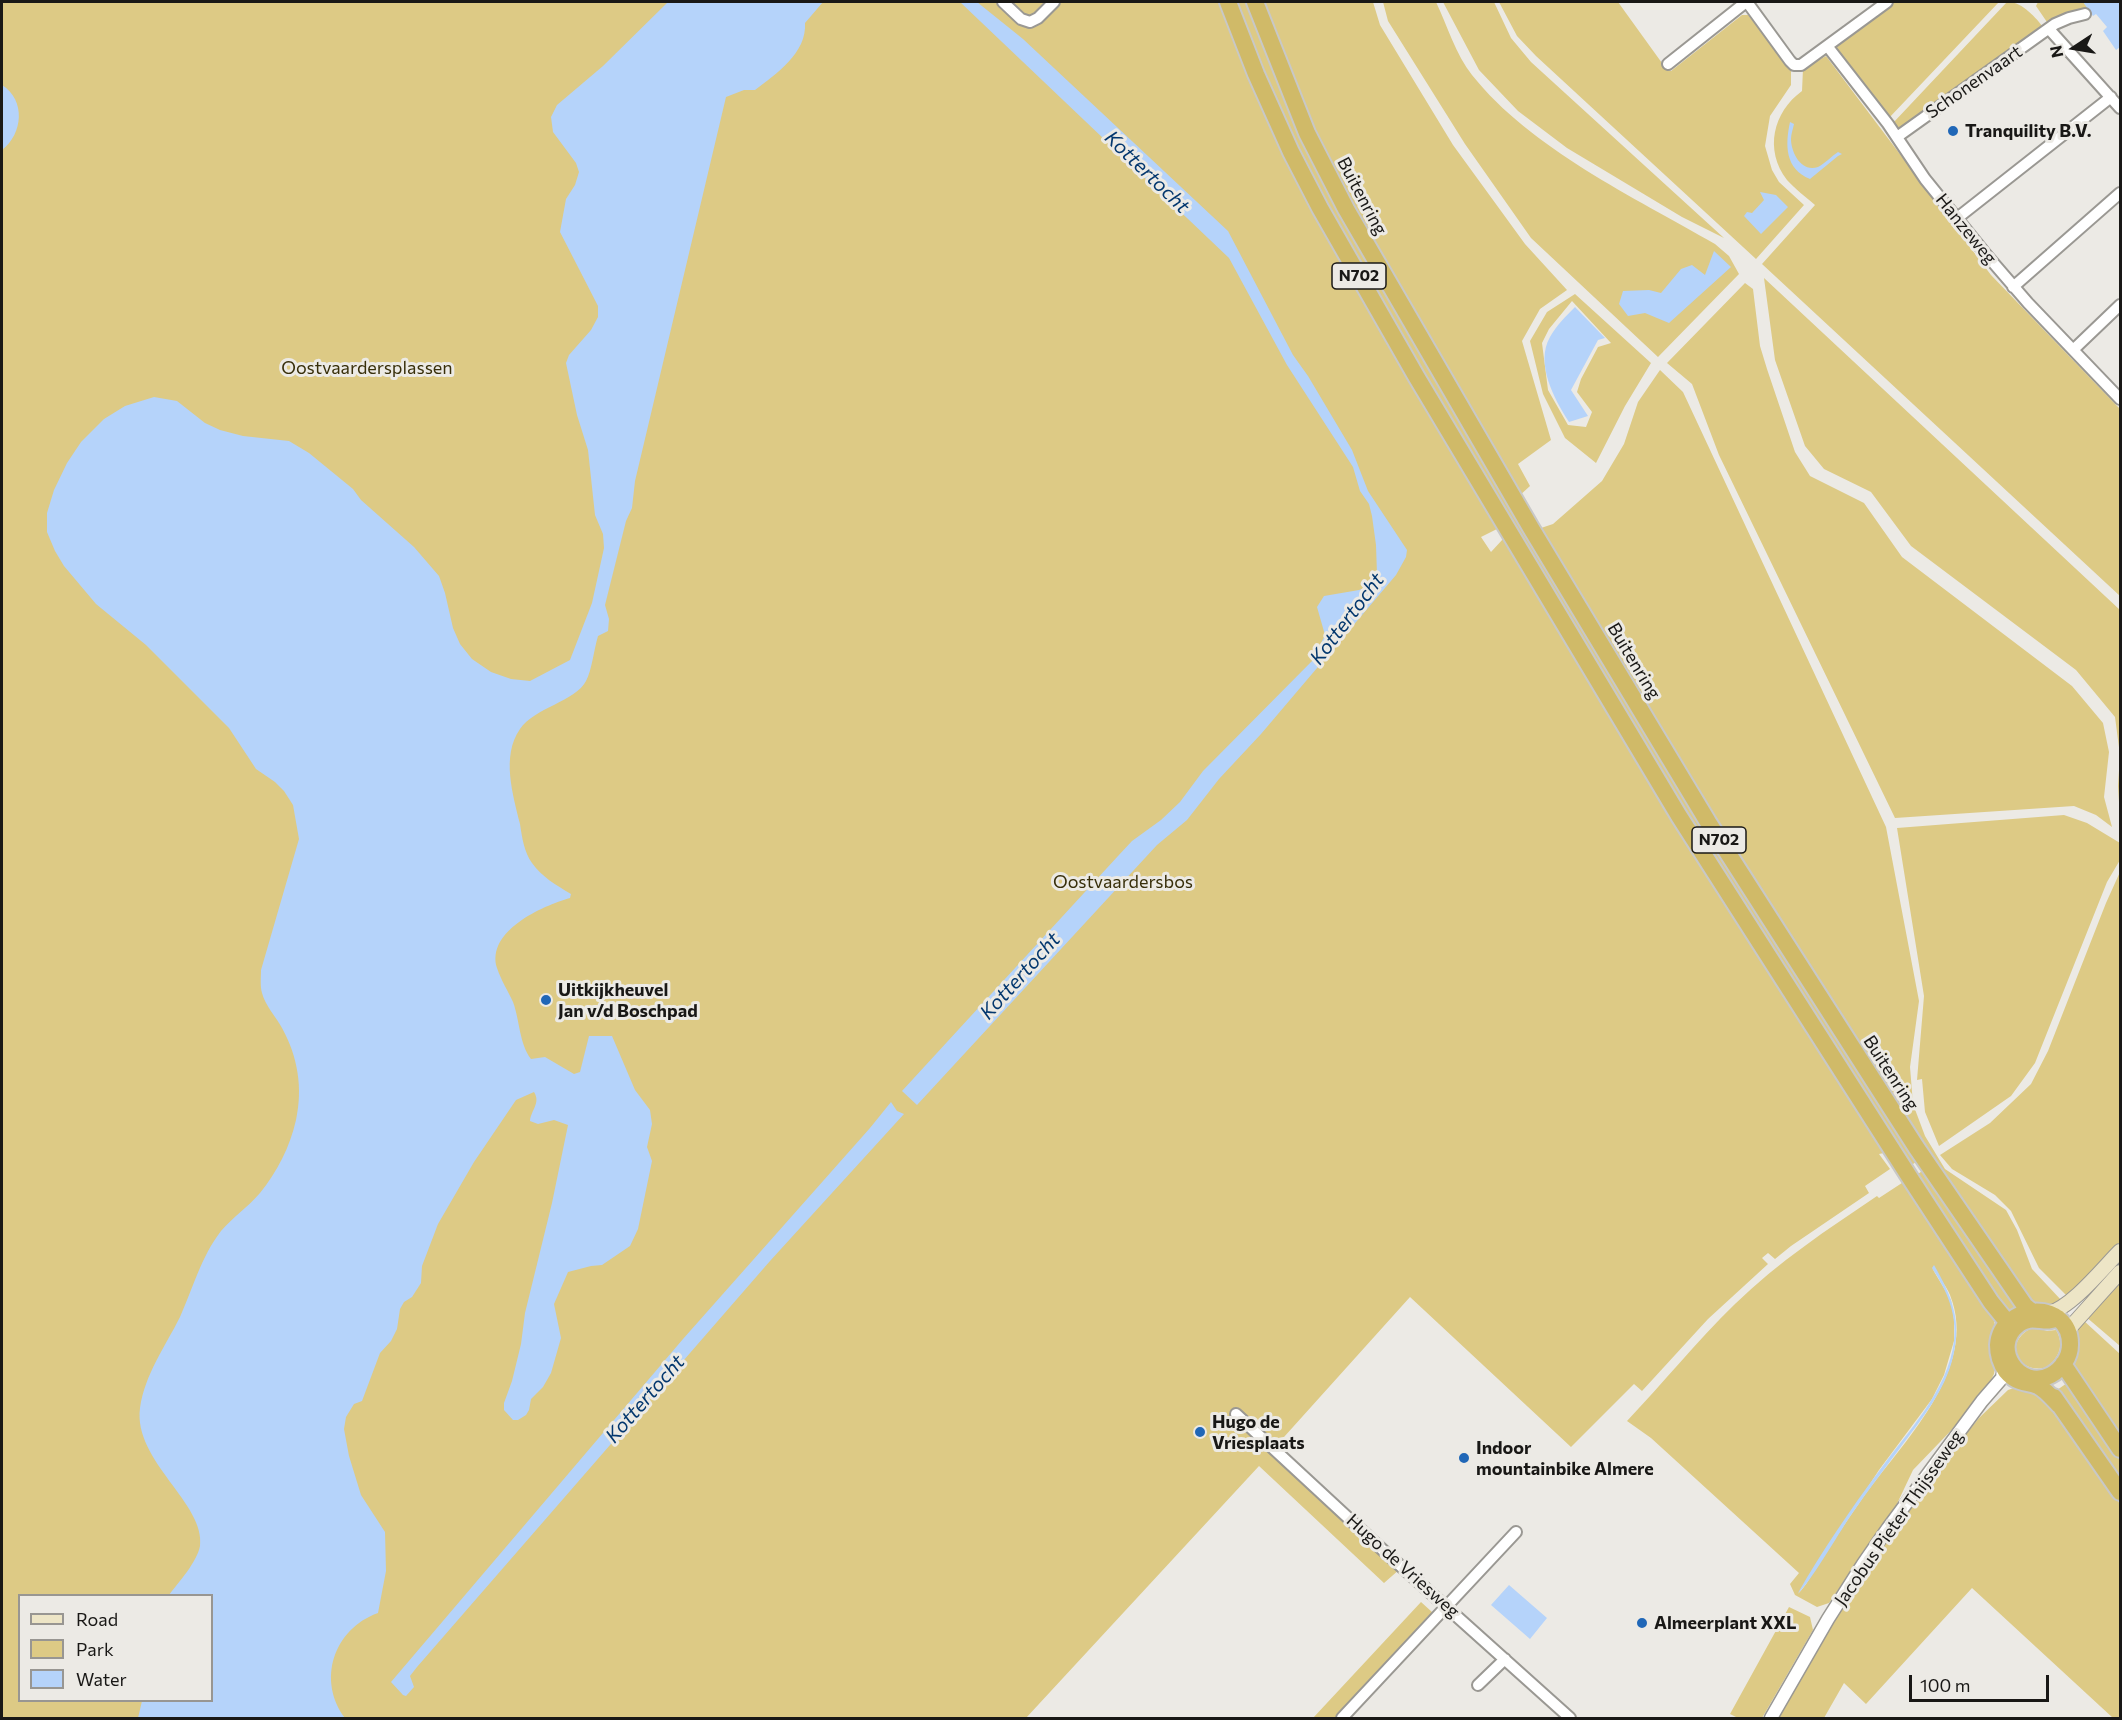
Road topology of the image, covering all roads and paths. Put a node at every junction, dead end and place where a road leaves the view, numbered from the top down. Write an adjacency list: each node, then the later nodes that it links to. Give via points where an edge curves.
1 (1003, 2): 2 (street, via 1030,22)
2 (1054, 2)
3 (1255, 2): 22 (highway, Buitenring / N702, via 1307,133 1346,209 1537,538 1739,872 1967,1225)
4 (1746, 2): 9 (street, via 1794,65 1808,62); 10 (street)
5 (1887, 2): 9 (street)
6 (1230, 5): 24 (highway, N702, via 1274,115 1310,190 1416,376 1678,816)
7 (2085, 14): 8 (street, Schonenvaart)
8 (2049, 30): 11 (street); 13 (street, Schonenvaart)
9 (1828, 47): 13 (street, Hanzeweg)
10 (1668, 64)
11 (2111, 97): 12 (street); 15 (street)
12 (2121, 108)
13 (1896, 137): 15 (street, Hanzeweg)
14 (2121, 193): 16 (street)
15 (1956, 219): 16 (street, Hanzeweg)
16 (2013, 287): 18 (street, Hanzeweg)
17 (2121, 305): 18 (street)
18 (2073, 350): 19 (street, Hanzeweg)
19 (2121, 399)
20 (2121, 1251): 23 (main road, via 2077,1295)
21 (2121, 1272): 23 (main road)
22 (2031, 1311): 23 (highway); 24 (highway, via 2021,1314)
23 (2058, 1321): 24 (highway, via 2028,1319); 25 (highway, via 2070,1348)
24 (2007, 1329): 26 (highway, N702, via 1998,1346 1999,1357)
25 (2063, 1364): 26 (highway, via 2054,1373); 28 (highway)
26 (2023, 1377): 29 (highway, N702, via 2048,1385); 36 (street, Jacobus Pieter Thijsseweg, via 2002,1378 1888,1528 1828,1619)
27 (1236, 1414): 31 (street, Hugo de Vriesweg)
28 (2121, 1449)
29 (2121, 1492)
30 (1516, 1532): 31 (street)
31 (1447, 1606): 32 (street, Hugo de Vriesweg); 34 (street)
32 (1505, 1659): 33 (street); 35 (street, Hugo de Vriesweg)
33 (1478, 1685)
34 (1342, 1719)
35 (1570, 1719)
36 (1771, 1719)

